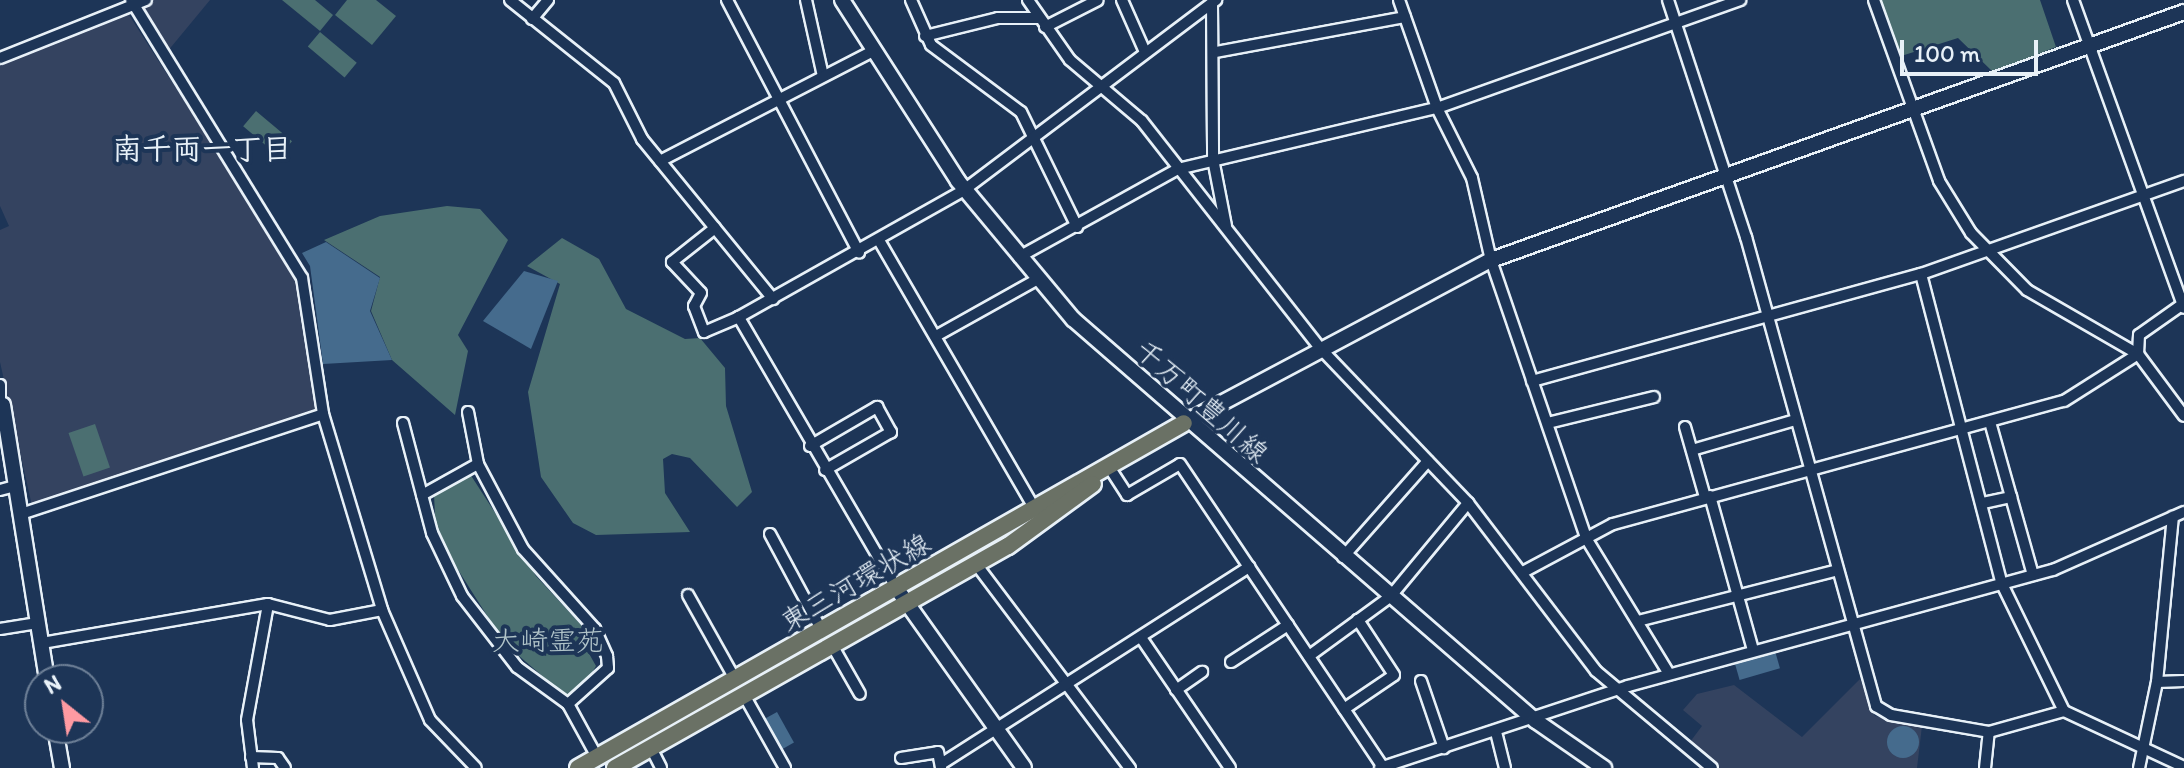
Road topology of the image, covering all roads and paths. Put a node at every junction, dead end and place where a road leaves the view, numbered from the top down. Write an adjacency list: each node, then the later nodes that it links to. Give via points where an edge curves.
1 (146, 0): 17 (street)
2 (510, 0): 20 (street)
3 (548, 0): 20 (street)
4 (727, 0): 31 (street)
5 (806, 0): 29 (street)
6 (842, 0): 25 (street, 千万町豊川線)
7 (911, 0): 23 (street)
8 (1028, 0): 21 (street)
9 (1098, 0): 21 (street)
10 (1122, 0): 26 (street)
11 (1399, 0): 19 (street)
12 (1668, 0): 22 (street)
13 (1740, 0): 22 (street)
14 (1874, 0): 33 (street)
15 (2073, 0): 24 (street)
16 (1214, 1): 26 (street); 27 (street)
17 (132, 4): 28 (street); 64 (street, via 302,278)
18 (2184, 12): 24 (street)
19 (1405, 17): 27 (street); 32 (street)
20 (532, 19): 36 (street, via 614,83)
21 (1042, 22): 23 (street, via 998,18); 30 (street, via 1070,60)
22 (1676, 24): 32 (street); 38 (street)
23 (925, 36): 34 (street, via 1021,112)
24 (2089, 46): 33 (street); 41 (street)
25 (871, 52): 29 (street); 40 (street, 千万町豊川線)
26 (1145, 52): 30 (street)
27 (1216, 52): 35 (street)
28 (0, 58)
29 (823, 76): 31 (street)
30 (1104, 86): 34 (street); 37 (street)
31 (779, 98): 36 (street); 47 (street)
32 (1437, 108): 35 (street); 49 (street, via 1472,178)
33 (1914, 108): 38 (street); 46 (street, via 1939,181)
34 (1035, 140): 40 (street); 42 (street)
35 (1213, 159): 37 (street); 44 (street)
36 (660, 161): 43 (street)
37 (1178, 169): 42 (street); 44 (street)
38 (1727, 175): 49 (street); 55 (street)
39 (2184, 181): 41 (street)
40 (964, 190): 45 (street); 48 (street, 千万町豊川線)
41 (2143, 196): 46 (street); 53 (street)
42 (1077, 227): 48 (street)
43 (715, 228): 52 (street); 54 (street, via 672,262 701,293 694,306 704,332)
44 (1226, 228): 57 (street)
45 (880, 242): 47 (street); 56 (street)
46 (1986, 252): 50 (street); 58 (street, via 2027,290)
47 (859, 253): 52 (street)
48 (1019, 257): 51 (street, 千万町豊川線)
49 (1491, 260): 57 (street); 59 (street)
50 (1921, 274): 55 (street); 72 (street)
51 (1038, 279): 56 (street); 69 (street, 千万町豊川線)
52 (773, 299): 54 (street)
53 (2183, 306): 58 (street, via 2139,335)
54 (739, 317): 74 (street)
55 (1765, 317): 59 (street); 66 (street)
56 (936, 336): 88 (street)
57 (1321, 349): 69 (street); 76 (street)
58 (2138, 354): 65 (street); 67 (street, via 2064,401)
59 (1532, 381): 70 (street)
60 (0, 385): 62 (street)
61 (1654, 397): 70 (street)
62 (1, 405): 81 (street)
63 (468, 412): 77 (street)
64 (323, 414): 90 (street); 106 (street)
65 (2184, 416)
66 (1792, 421): 75 (street); 80 (street)
67 (1990, 422): 72 (street); 85 (street)
68 (403, 423): 83 (street)
69 (1184, 423): 73 (main road, 東三河環状線); 94 (street, 千万町豊川線)
70 (1548, 423): 93 (street)
71 (1685, 427): 75 (street)
72 (1964, 429): 80 (street); 87 (street)
73 (1156, 439): 79 (main road, 東三河環状線); 88 (main road, 東三河環状線)
74 (810, 446): 78 (street); 78 (street, via 877,407 891,432)
75 (1692, 450): 84 (street)
76 (1428, 461): 86 (street); 94 (street)
77 (478, 464): 83 (street); 132 (street, via 542,577 600,635 608,668)
78 (825, 470): 102 (street)
79 (1111, 470): 95 (main road, 東三河環状線); 96 (street, via 1127,495 1180,464)
80 (1806, 470): 84 (street); 97 (street)
81 (15, 486): 82 (street); 90 (street)
82 (0, 490)
83 (422, 495): 132 (street, via 462,596 517,667)
84 (1707, 497): 93 (street); 103 (street)
85 (2011, 497): 87 (street); 99 (street)
86 (1468, 503): 98 (street); 104 (street)
87 (1983, 503): 100 (street)
88 (1034, 508): 102 (main road, 東三河環状線)
89 (2184, 512): 91 (street)
90 (21, 514): 109 (street)
91 (2173, 517): 99 (street); 126 (street)
92 (770, 534): 113 (street)
93 (1586, 538): 98 (street); 108 (street)
94 (1343, 557): 104 (street, 千万町豊川線)
95 (976, 564): 102 (main road, 東三河環状線); 127 (street)
96 (1249, 567): 111 (street); 114 (street)
97 (1834, 571): 103 (street); 110 (street)
98 (1523, 572): 129 (street)
99 (2033, 575): 100 (street)
100 (2002, 584): 110 (street); 134 (street)
101 (688, 595): 123 (street)
102 (902, 596): 113 (main road, 東三河環状線); 116 (main road, 東三河環状線); 136 (street)
103 (1738, 596): 108 (street); 117 (street)
104 (1390, 597): 107 (street); 135 (street, 千万町豊川線)
105 (268, 604): 106 (street, via 330,620); 115 (street); 145 (street, via 247,720)
106 (382, 610): 152 (street, via 430,720)
107 (1358, 620): 118 (street); 133 (street, via 1394,675)
108 (1638, 621): 122 (street)
109 (38, 623): 112 (street); 115 (street)
110 (1848, 623): 117 (street); 138 (street, via 1876,706 1891,715)
111 (1288, 625): 118 (street); 119 (street)
112 (0, 629)
113 (822, 631): 123 (main road, 東三河環状線)
114 (1142, 639): 127 (street); 128 (street)
115 (42, 643): 120 (street)
116 (832, 645): 130 (street); 131 (main road, 東三河環状線)
117 (1753, 650): 122 (street)
118 (1309, 656): 133 (street)
119 (1231, 662)
120 (45, 664)
121 (1202, 672): 128 (street)
122 (1669, 674): 129 (street)
123 (735, 679): 143 (main road, 東三河環状線)
124 (1421, 681): 142 (street)
125 (2184, 681): 126 (street)
126 (2157, 682): 140 (street)
127 (1070, 688): 136 (street); 157 (street)
128 (1176, 690): 158 (street)
129 (1618, 690): 135 (street); 162 (street)
130 (860, 694)
131 (744, 695): 141 (main road, 東三河環状線); 156 (street)
132 (568, 704): 143 (street)
133 (1344, 709): 159 (street)
134 (2064, 711): 138 (street); 140 (street)
135 (1536, 721): 137 (street); 161 (street, 千万町豊川線)
136 (1001, 730): 147 (street); 148 (street)
137 (1496, 732): 142 (street); 160 (street)
138 (1989, 732): 163 (street)
139 (58, 744): 150 (street)
140 (2145, 744): 149 (street); 164 (street)
141 (651, 748): 154 (main road, 東三河環状線); 155 (street)
142 (1444, 748): 146 (street)
143 (597, 757): 153 (main road, 東三河環状線)
144 (901, 758): 147 (street, via 938,752)
145 (252, 762): 151 (street, via 278,758)
146 (1416, 763): 159 (street)
147 (941, 766)
148 (1017, 766)
149 (2184, 767)
150 (62, 768)
151 (285, 768)
152 (476, 768)
153 (578, 768)
154 (615, 768)
155 (661, 768)
156 (785, 768)
157 (1130, 768)
158 (1230, 768)
159 (1382, 768)
160 (1505, 768)
161 (1604, 768)
162 (1712, 768)
163 (1985, 768)
164 (2139, 768)

